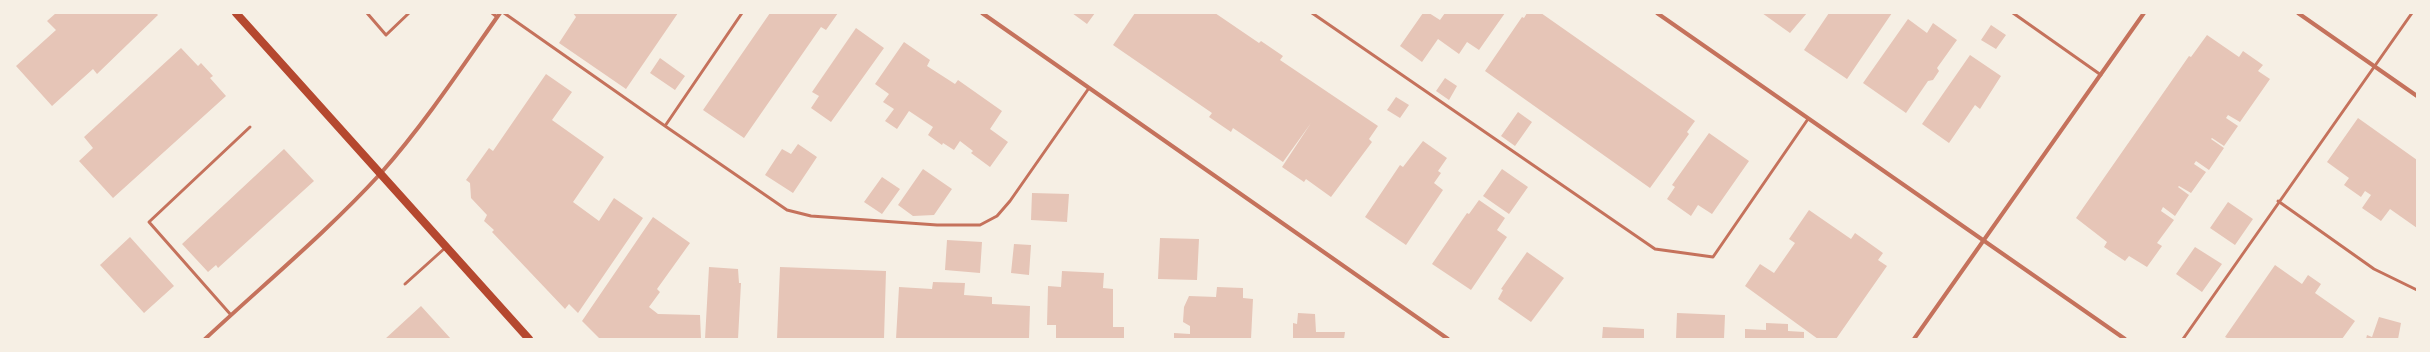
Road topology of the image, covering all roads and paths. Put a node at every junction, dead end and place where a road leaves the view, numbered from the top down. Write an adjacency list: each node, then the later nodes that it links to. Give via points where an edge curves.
1 (236, 13): 22 (main road)
2 (367, 13): 3 (lane, via 386,35)
3 (409, 13)
4 (492, 13): 14 (lane)
5 (504, 13): 20 (lane)
6 (742, 13): 20 (lane)
7 (982, 13): 17 (street)
8 (1312, 13): 19 (lane, via 1655,249 1713,257)
9 (1657, 13): 19 (street)
10 (2013, 13): 16 (lane)
11 (2144, 13): 16 (street)
12 (2298, 13): 15 (street)
13 (2412, 13): 15 (lane)
14 (499, 15): 22 (street, via 411,137)
15 (2374, 66): 18 (street); 23 (lane)
16 (2101, 75): 24 (street)
17 (1089, 88): 20 (lane, via 1010,201 998,216 980,225 937,225 811,216 787,210); 31 (street)
18 (2417, 96)
19 (1808, 119): 24 (street)
20 (664, 126)
21 (250, 128): 28 (lane, via 149,222)
22 (381, 172): 25 (main road); 28 (street, via 349,207)
23 (2278, 201): 27 (lane, via 2374,269); 34 (lane)
24 (1983, 240): 32 (street); 33 (street)
25 (446, 246): 26 (lane); 30 (main road)
26 (405, 284)
27 (2417, 290)
28 (231, 315): 29 (street)
29 (205, 339)
30 (529, 339)
31 (1448, 339)
32 (1914, 339)
33 (2125, 339)
34 (2183, 339)

